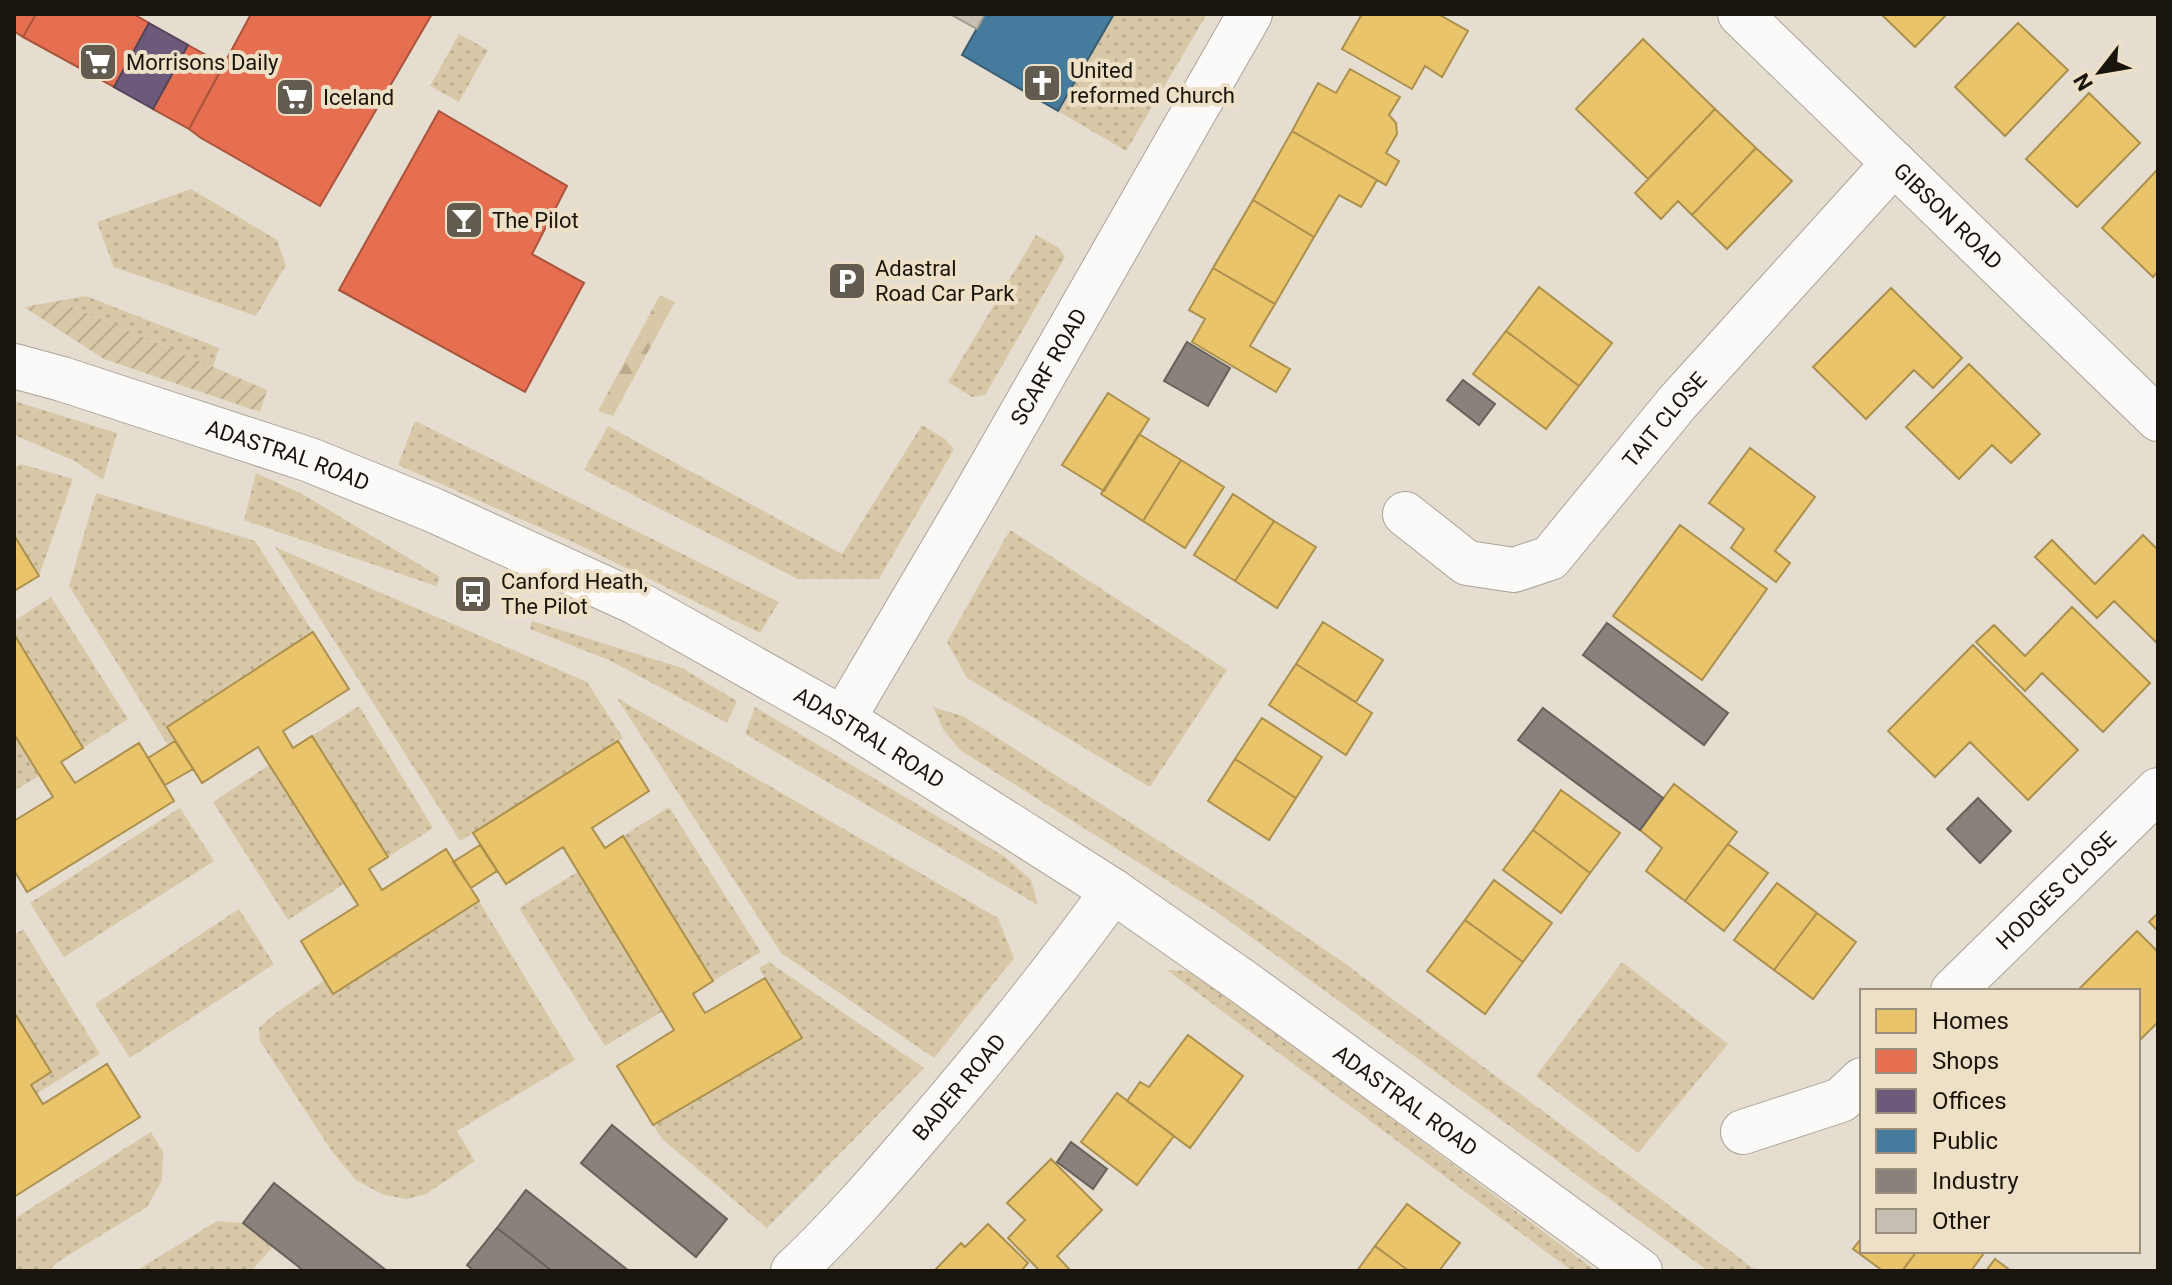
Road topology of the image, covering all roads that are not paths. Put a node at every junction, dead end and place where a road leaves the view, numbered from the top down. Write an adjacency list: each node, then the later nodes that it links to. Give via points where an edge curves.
1 (1250, 14): 7 (street, SCARF ROAD)
2 (1740, 14): 3 (street, GIBSON ROAD)
3 (1894, 163): 5 (street, GIBSON ROAD); 6 (street, TAIT CLOSE, via 1677,403 1550,558 1514,570 1467,563)
4 (14, 366): 7 (street, ADASTRAL ROAD, via 310,460 433,510 635,602)
5 (2158, 419)
6 (1405, 514)
7 (843, 719): 9 (street, ADASTRAL ROAD)
8 (2158, 790): 10 (street, HODGES CLOSE)
9 (1113, 891): 13 (street, BADER ROAD, via 961,1086); 14 (street, ADASTRAL ROAD)
10 (1955, 989)
11 (1860, 1082): 12 (street, via 1841,1100)
12 (1743, 1132)
13 (793, 1271)
14 (1640, 1271)

